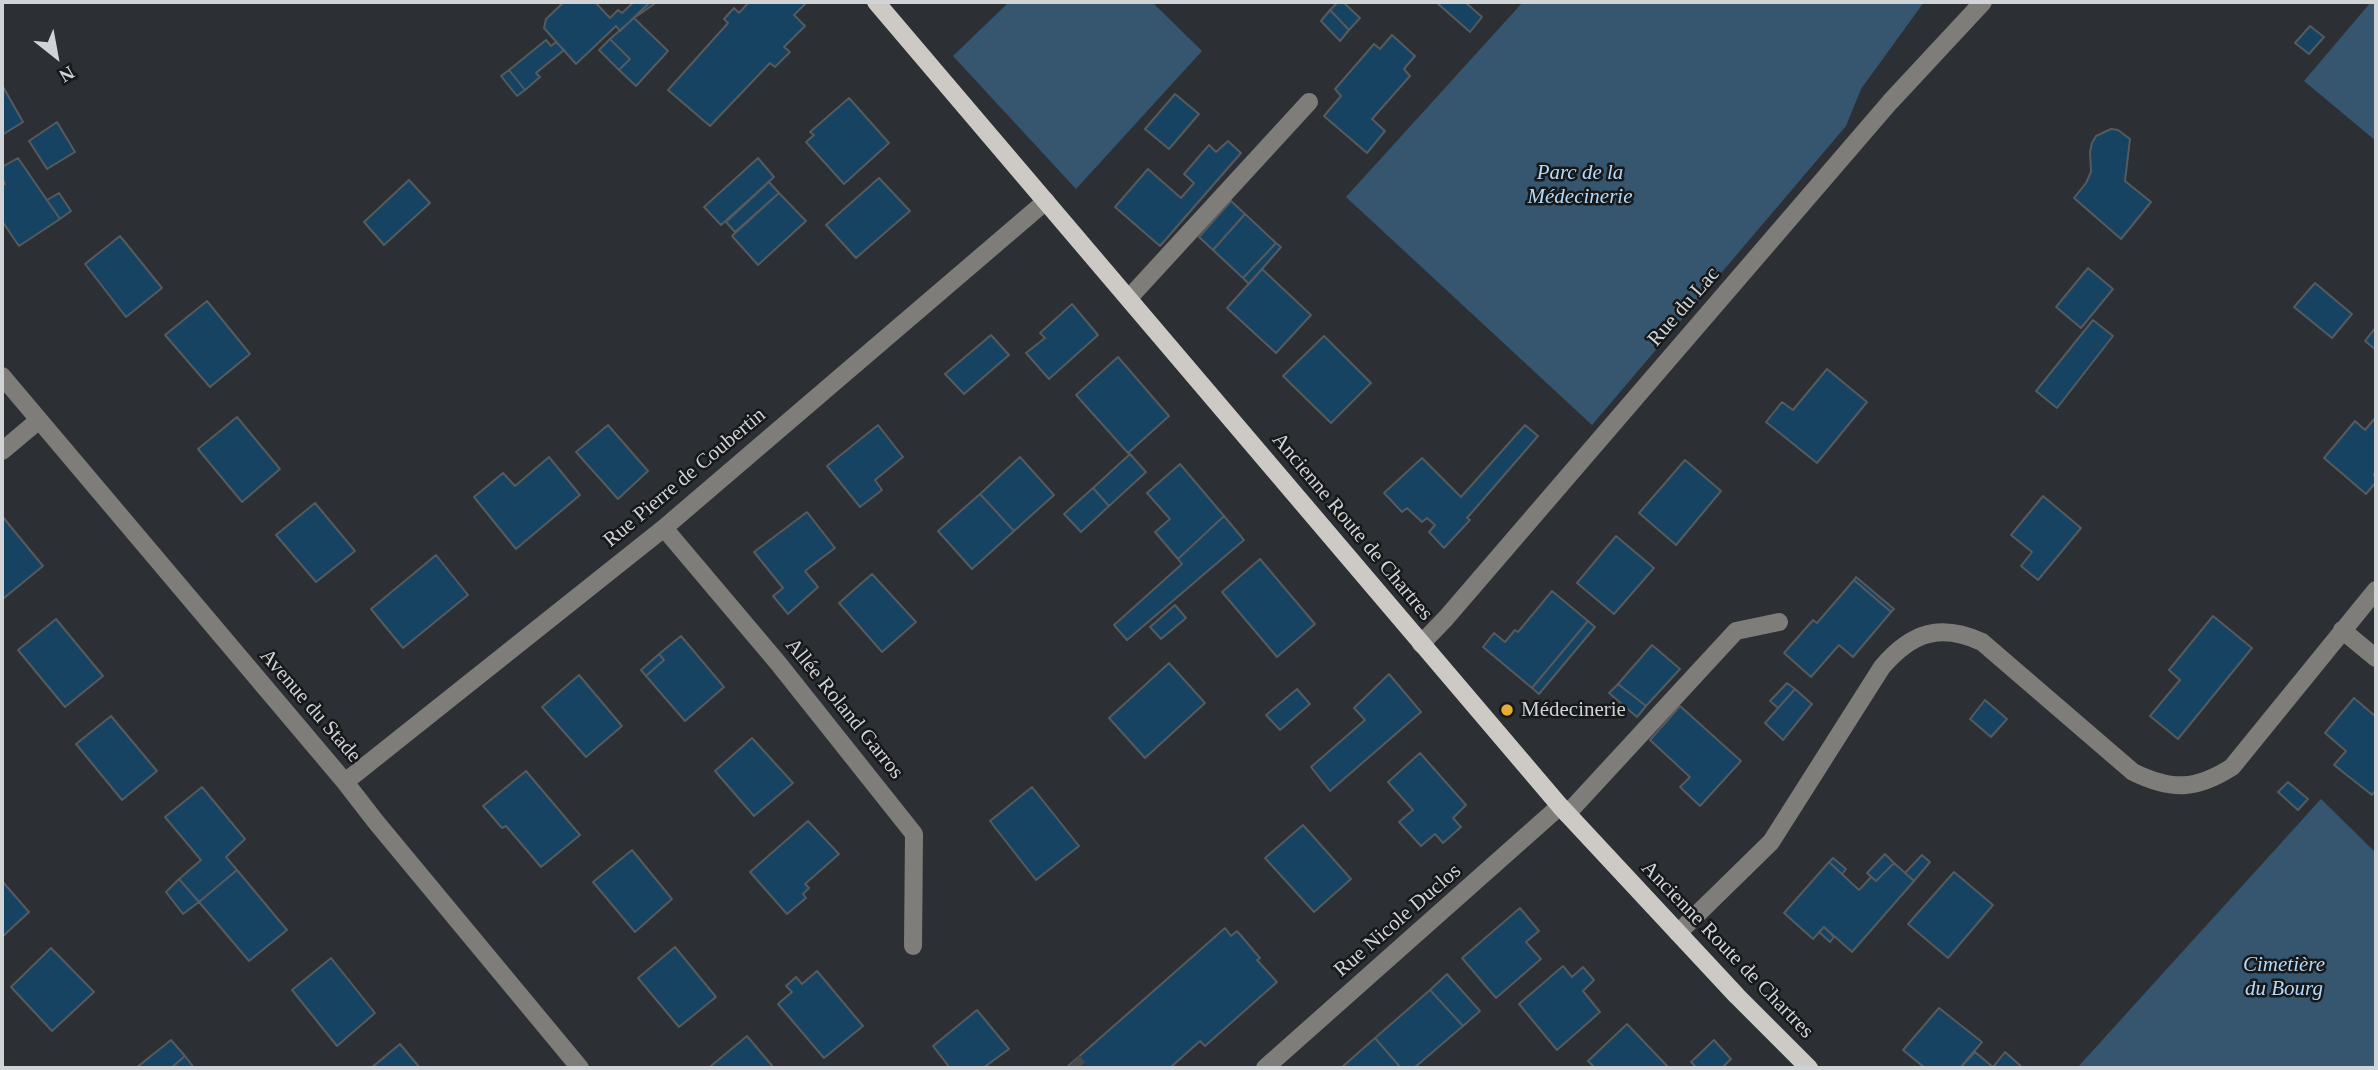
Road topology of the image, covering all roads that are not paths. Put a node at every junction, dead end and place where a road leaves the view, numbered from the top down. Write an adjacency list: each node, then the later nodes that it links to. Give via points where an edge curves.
1 (876, 2): 4 (main road, Ancienne Route de Chartres)
2 (1983, 2): 13 (street, Rue du Lac, via 1890,102)
3 (1309, 102): 5 (street)
4 (1046, 201): 5 (main road, Ancienne Route de Chartres); 9 (street, Rue Pierre de Coubertin)
5 (1129, 298): 13 (main road, Ancienne Route de Chartres)
6 (2, 376): 7 (street, Avenue du Stade)
7 (38, 420): 8 (street); 15 (street, Avenue du Stade)
8 (2, 451)
9 (664, 528): 15 (street, Rue Pierre de Coubertin); 18 (street, Allée Roland Garros, via 914,834)
10 (2376, 590): 12 (street)
11 (1779, 622): 16 (street, Rue Nicole Duclos, via 1736,631)
12 (2342, 630): 14 (street); 17 (street, via 2232,767 2191,786 2171,785 2133,772 1982,642 1944,631 1920,636 1899,647 1882,667 1772,842)
13 (1421, 644): 16 (main road, Ancienne Route de Chartres)
14 (2376, 658)
15 (345, 782): 19 (street, Avenue du Stade)
16 (1563, 810): 17 (main road, Ancienne Route de Chartres); 20 (street, Rue Nicole Duclos)
17 (1678, 933): 21 (main road, Ancienne Route de Chartres)
18 (913, 946)
19 (580, 1068)
20 (1265, 1068)
21 (1809, 1068)

